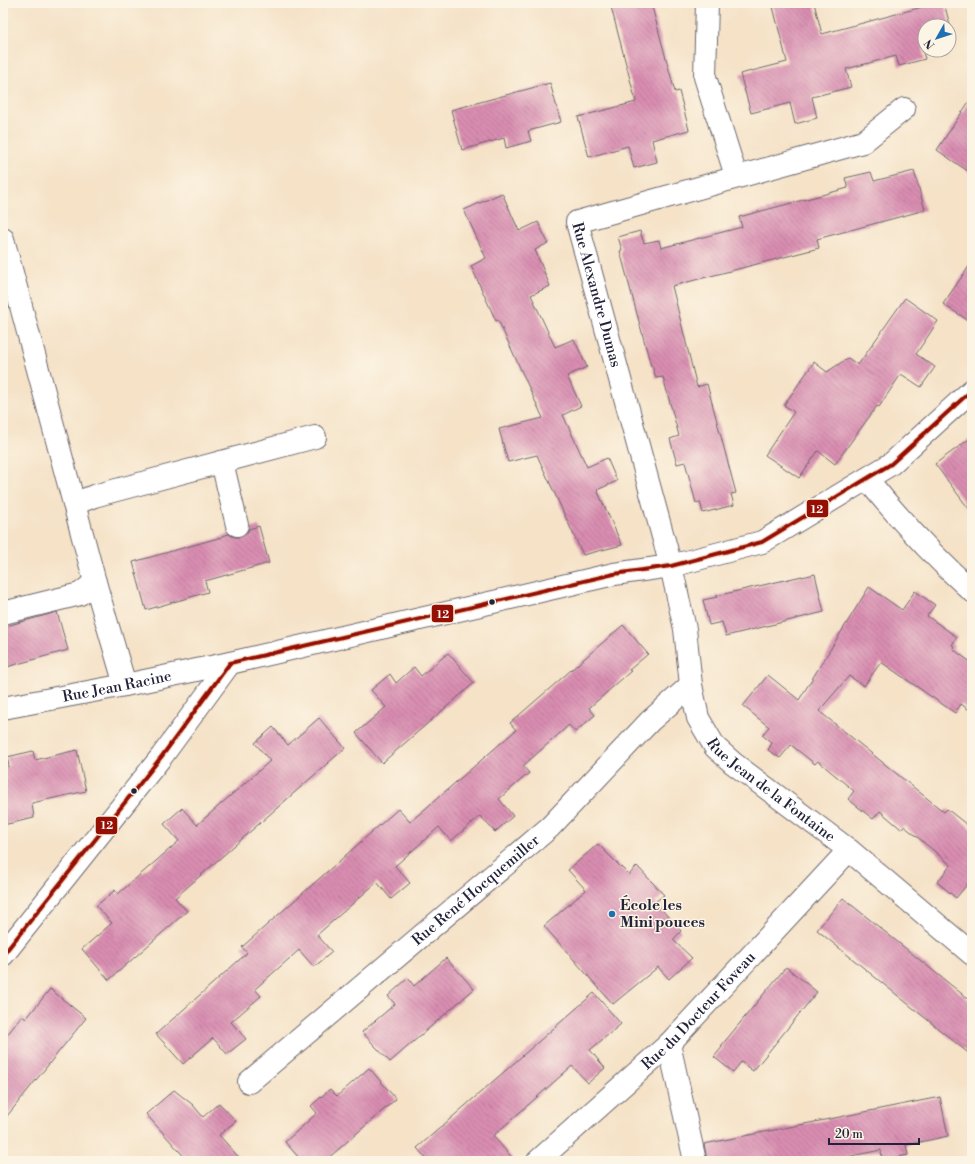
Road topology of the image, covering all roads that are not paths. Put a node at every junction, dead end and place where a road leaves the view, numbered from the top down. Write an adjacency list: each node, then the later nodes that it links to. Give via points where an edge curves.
1 (708, 3): 3 (street, via 705,78)
2 (904, 109): 3 (street, Rue Alexandre Dumas, via 863,142)
3 (736, 176): 11 (street, Rue Alexandre Dumas, via 577,222)
4 (3, 239): 9 (street)
5 (972, 390): 8 (street, Rue Jean Racine, via 891,464)
6 (316, 437): 7 (street)
7 (222, 462): 9 (street, via 94,496); 10 (street)
8 (867, 479): 11 (street, Rue Jean Racine, via 762,542); 13 (street, via 938,560)
9 (74, 504): 12 (street)
10 (237, 525)
11 (671, 566): 15 (street, Rue Jean Racine, via 614,574); 17 (street, Rue Jean de la Fontaine, via 685,629)
12 (95, 582): 14 (street, via 80,594); 16 (street)
13 (972, 592)
14 (3, 613)
15 (230, 663): 16 (street, Rue Jean Racine); 21 (street, via 162,756)
16 (125, 685): 18 (street, Rue Jean Racine)
17 (691, 686): 19 (street, Rue Jean de la Fontaine, via 698,718 715,747); 23 (street, Rue René Hocquemiller, via 650,721 550,827)
18 (3, 708)
19 (849, 850): 20 (street, Rue Jean de la Fontaine); 22 (street, Rue du Docteur Foveau)
20 (972, 954)
21 (3, 955)
22 (669, 1044): 24 (street, Rue du Docteur Foveau); 25 (street)
23 (249, 1082)
24 (538, 1161)
25 (695, 1161)

